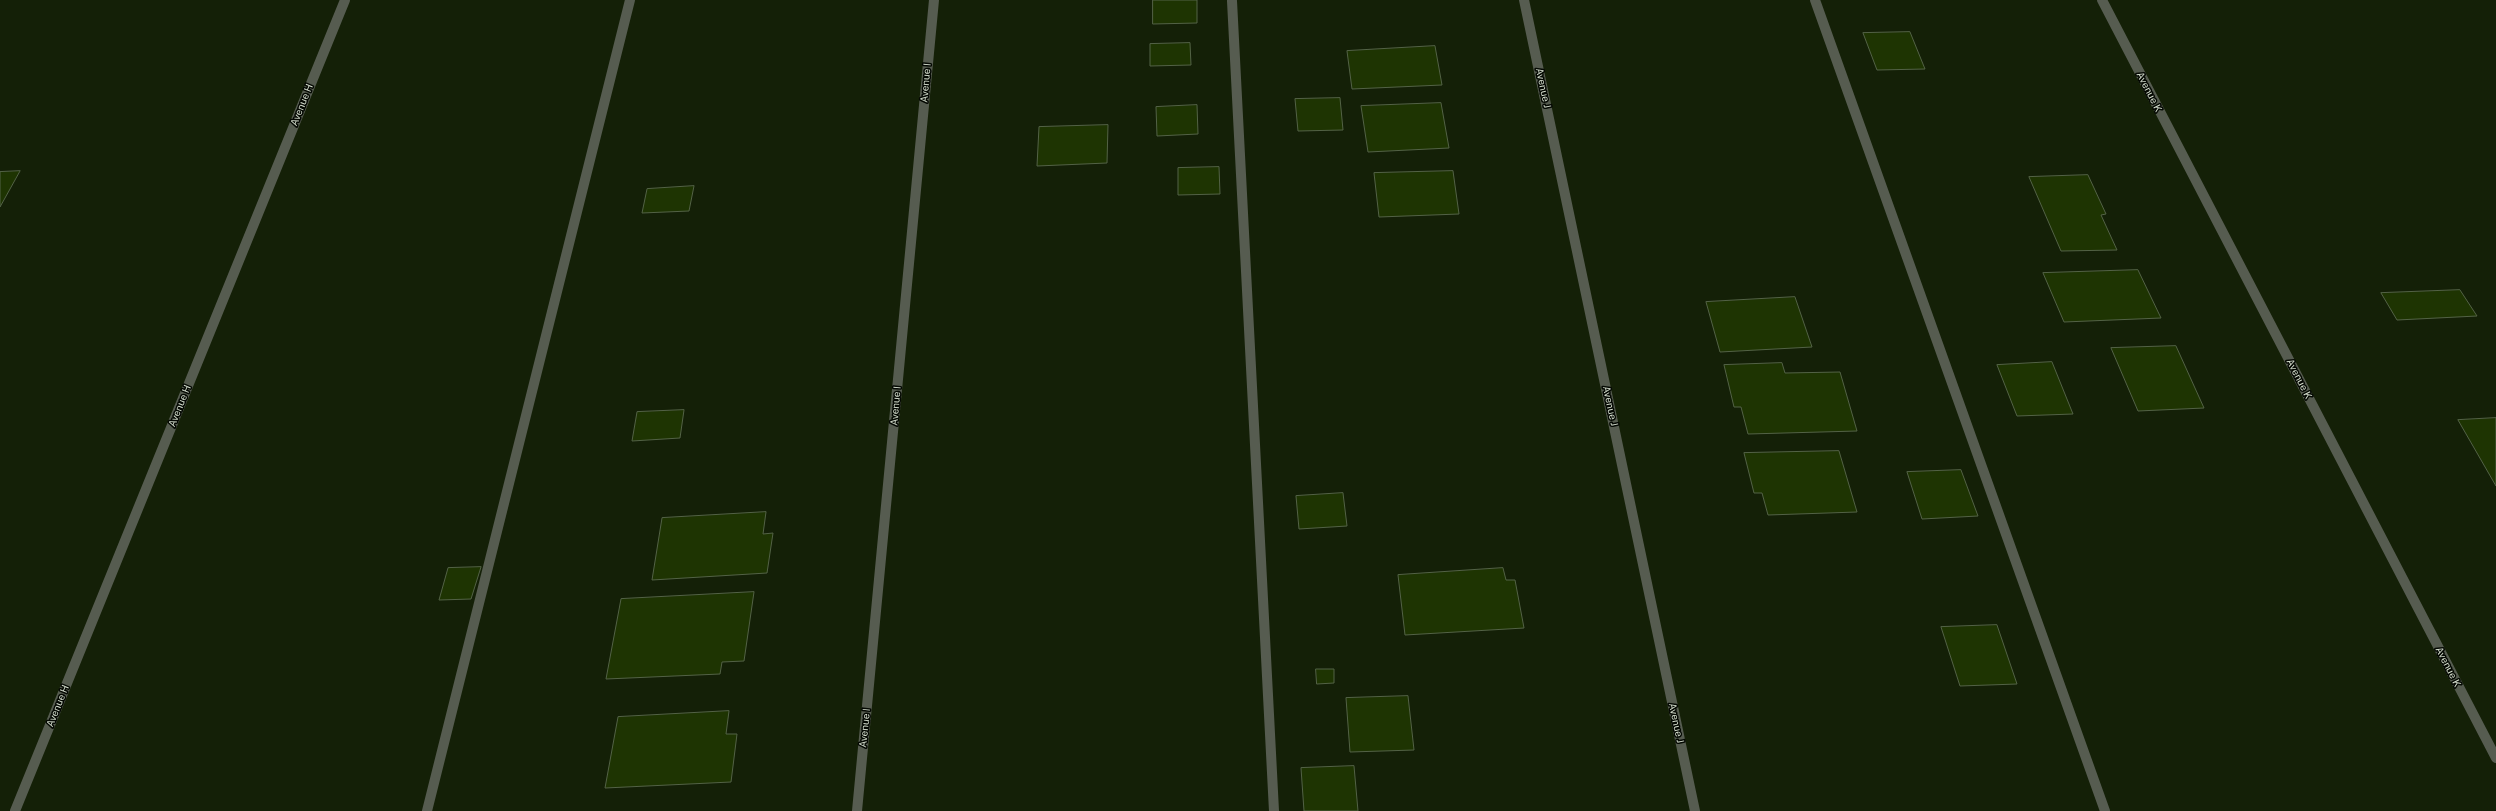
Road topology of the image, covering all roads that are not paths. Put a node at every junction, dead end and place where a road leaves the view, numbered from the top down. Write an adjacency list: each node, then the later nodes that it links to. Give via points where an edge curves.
1 (345, 0): 9 (street, Avenue H)
2 (630, 0): 10 (street)
3 (934, 0): 11 (street, Avenue I)
4 (1524, 0): 13 (street, Avenue J)
5 (1816, 0): 14 (street)
6 (2102, 0): 8 (street, Avenue K)
7 (1232, 1): 12 (street)
8 (2496, 758)
9 (15, 811)
10 (427, 811)
11 (857, 811)
12 (1274, 811)
13 (1695, 811)
14 (2105, 811)

